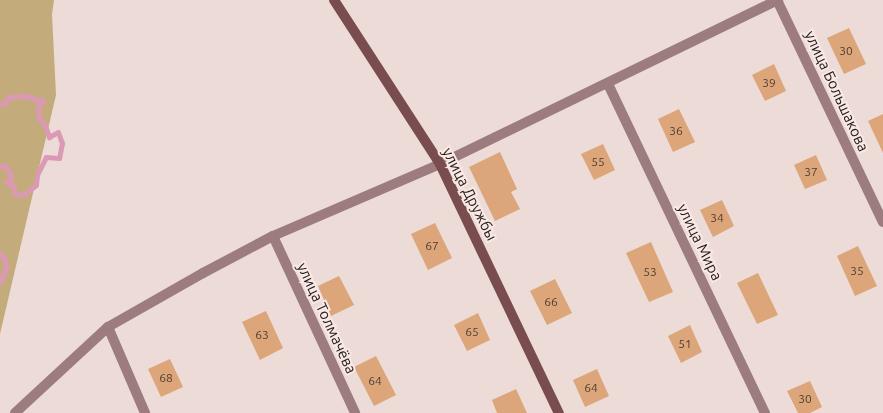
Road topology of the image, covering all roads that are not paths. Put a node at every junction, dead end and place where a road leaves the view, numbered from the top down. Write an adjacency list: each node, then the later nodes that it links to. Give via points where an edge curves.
1 (334, 0): 4 (street, улица Дружбы)
2 (778, 0): 3 (street); 5 (street, улица Большакова)
3 (608, 84): 4 (street); 12 (street, улица Мира)
4 (440, 164): 6 (street); 11 (street, улица Дружбы)
5 (883, 222)
6 (273, 236): 7 (street); 10 (street, улица Толмачёва)
7 (108, 327): 8 (street); 9 (street)
8 (15, 413)
9 (145, 413)
10 (355, 413)
11 (559, 413)
12 (765, 413)

